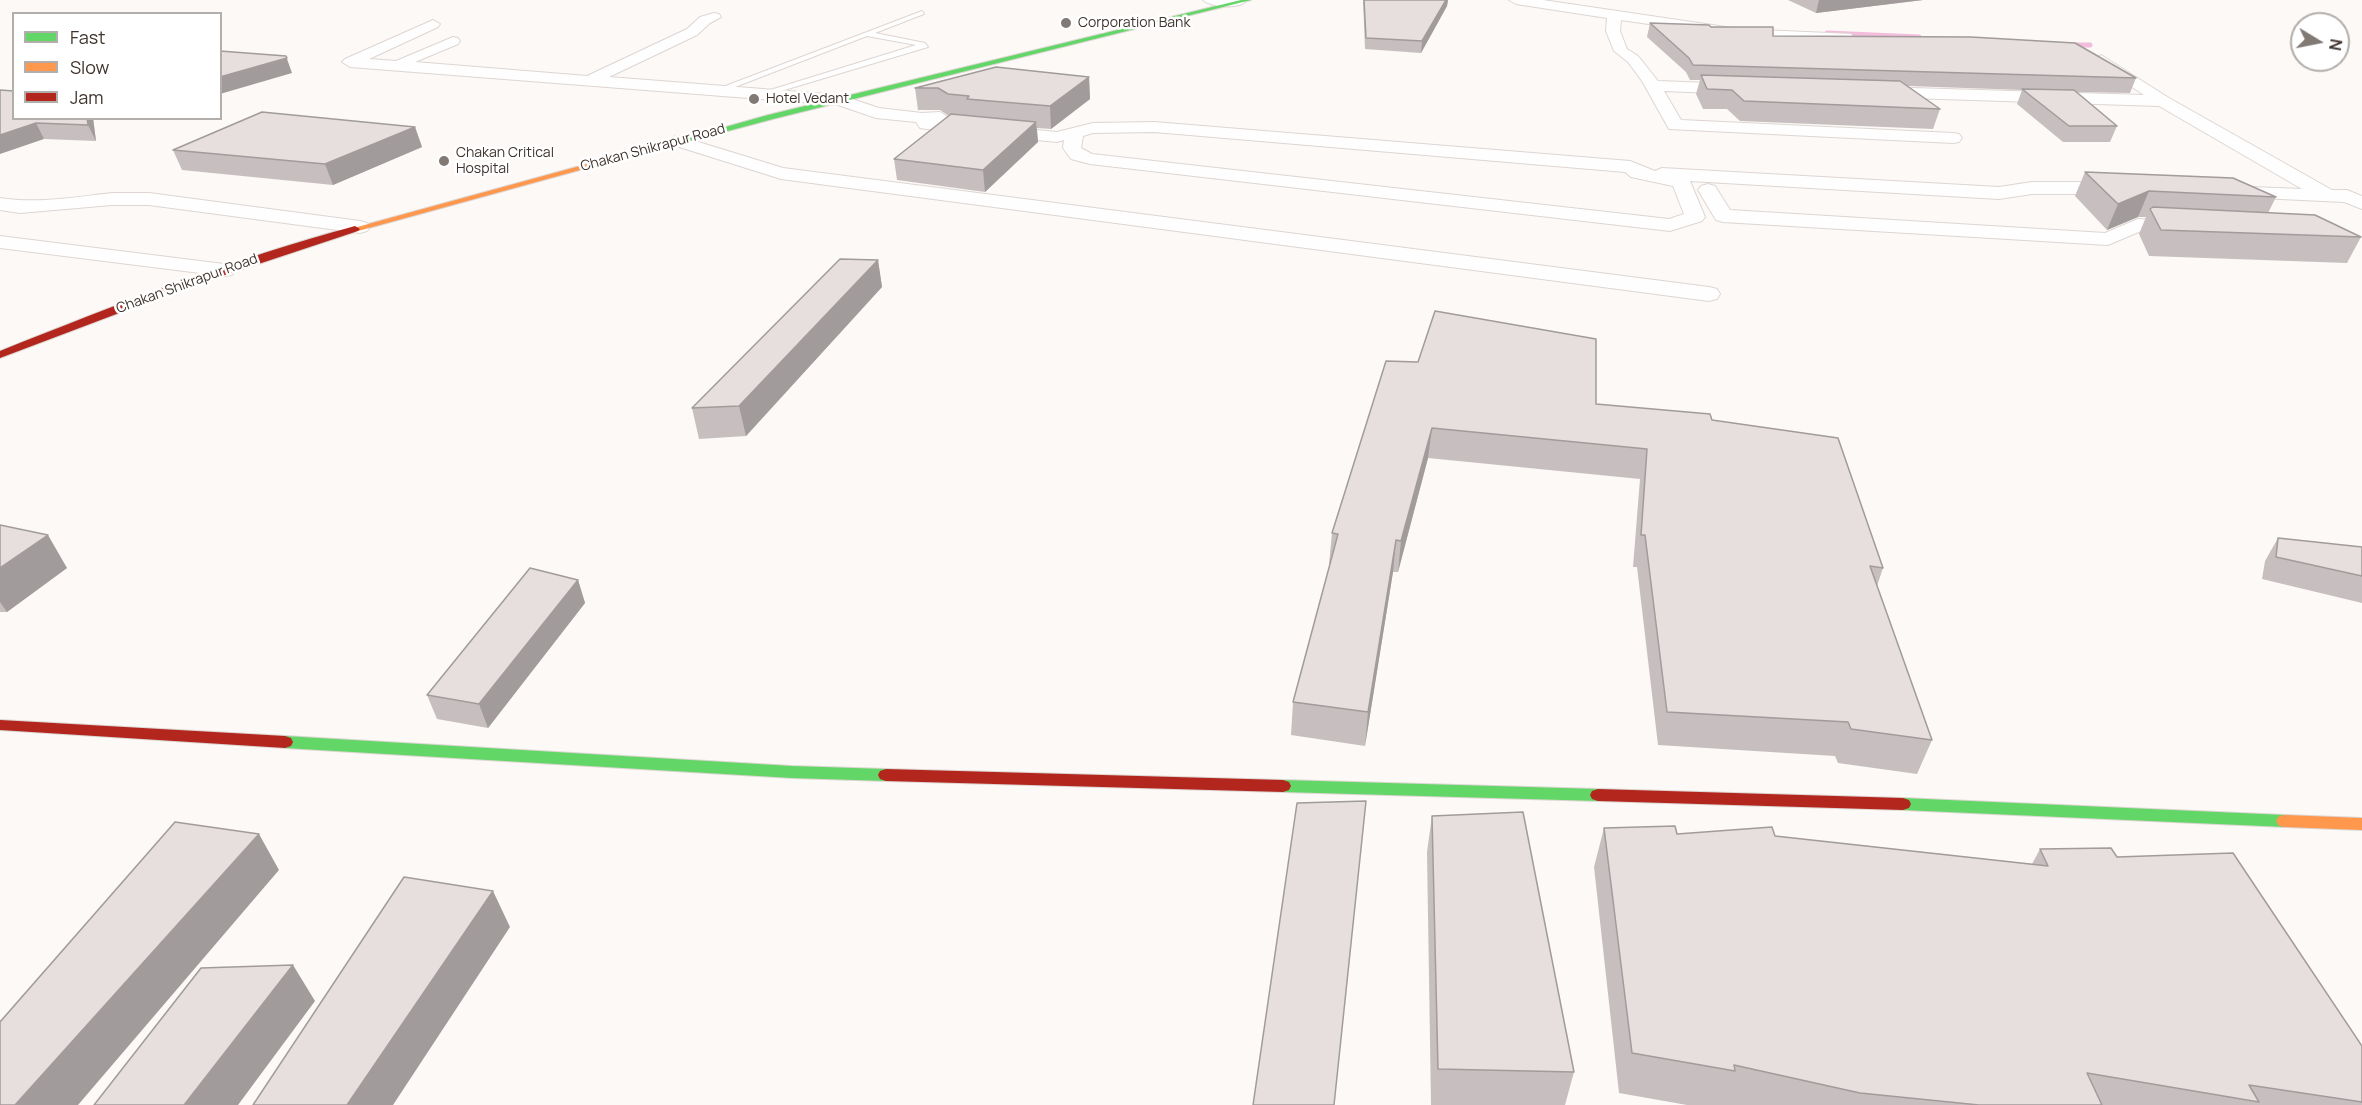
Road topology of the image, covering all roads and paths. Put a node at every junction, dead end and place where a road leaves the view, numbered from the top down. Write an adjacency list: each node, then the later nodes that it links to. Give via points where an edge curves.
1 (1210, 0): 3 (street)
2 (1516, 0): 5 (street)
3 (1243, 1): 19 (main road, Chakan Shikrapur Road)
4 (922, 13): 8 (lane)
5 (1614, 16): 9 (street, via 1739,33); 14 (street, via 1613,32 1621,51 1633,59)
6 (714, 17): 13 (street, via 692,32)
7 (433, 24): 12 (street, via 350,62)
8 (866, 34): 16 (lane); 18 (lane, via 925,45)
9 (1859, 38)
10 (453, 41): 12 (street)
11 (2087, 51): 20 (street)
12 (398, 64): 13 (street)
13 (590, 80): 16 (street)
14 (1653, 86): 15 (street); 22 (street, via 1675,126)
15 (1759, 89)
16 (719, 90): 18 (street)
17 (1866, 92): 20 (street)
18 (758, 95): 19 (street)
19 (840, 100): 21 (street, via 876,113 922,118 926,124 1057,137); 23 (main road, Chakan Shikrapur Road)
20 (2163, 100): 28 (street)
21 (1074, 135): 24 (street, via 1093,128 1154,128 1630,167); 24 (street, via 1072,148 1077,156 1090,159 1670,225 1695,217 1681,182)
22 (1953, 138)
23 (679, 141): 31 (main road, Chakan Shikrapur Road); 35 (street, via 781,173)
24 (1638, 173): 25 (street, via 1999,193 2032,188)
25 (2138, 189)
26 (1708, 190): 32 (street, via 1723,216 2108,239 2138,225)
27 (2208, 191): 28 (street)
28 (2327, 195): 29 (street, via 2347,196)
29 (2362, 203)
30 (0, 204): 31 (street, via 20,207 112,199 161,200)
31 (360, 227): 34 (main road, Chakan Shikrapur Road)
32 (2197, 228)
33 (0, 242): 34 (street)
34 (224, 270): 36 (main road, Chakan Shikrapur Road)
35 (1709, 294)
36 (0, 355)
37 (0, 724): 38 (main road, via 792,772 1932,805)
38 (2362, 824)

